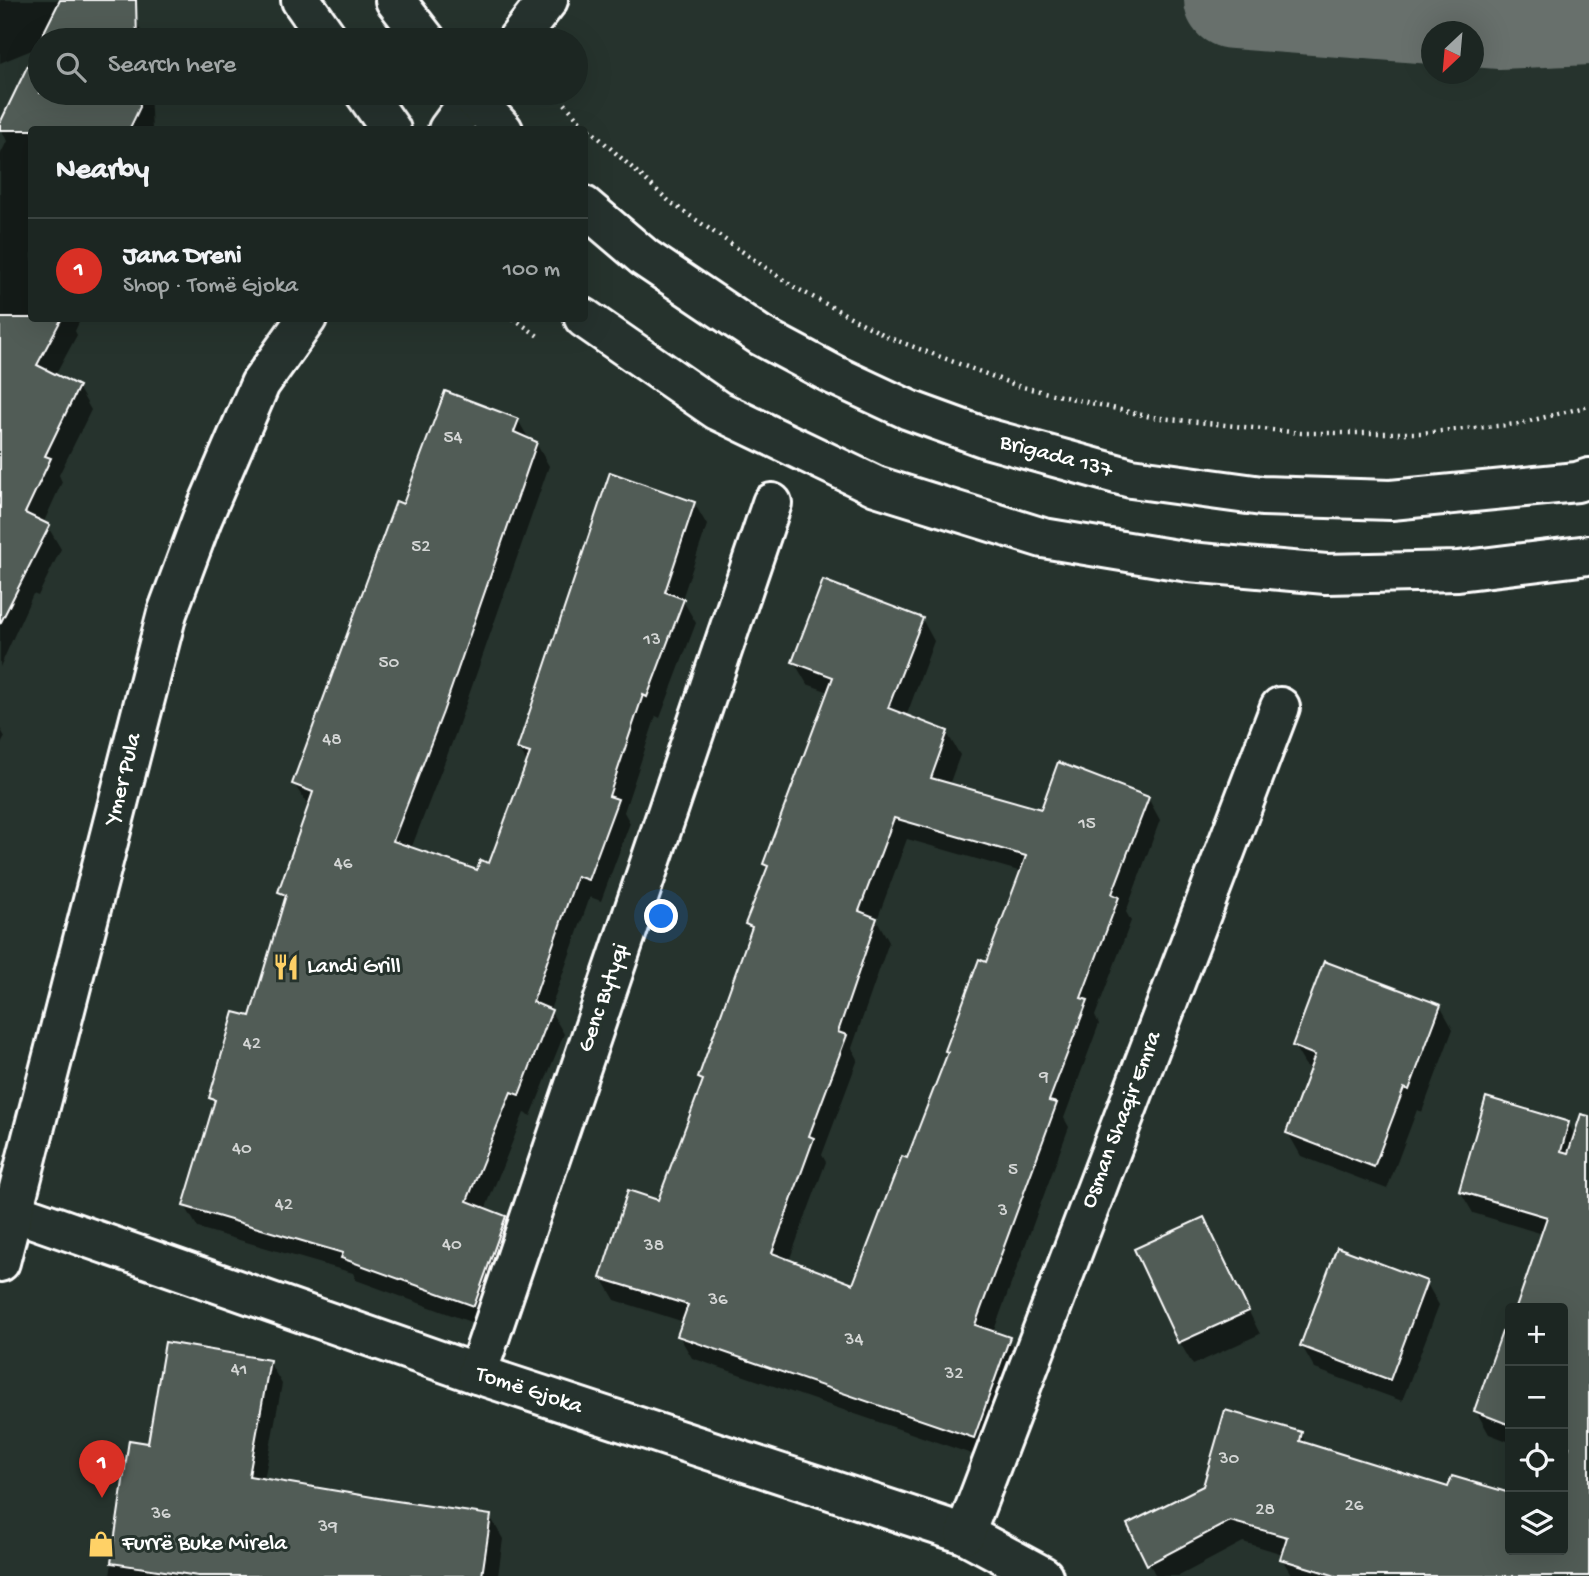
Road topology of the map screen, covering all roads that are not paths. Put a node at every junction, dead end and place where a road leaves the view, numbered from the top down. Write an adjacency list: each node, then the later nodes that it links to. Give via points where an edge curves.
1 (301, 0): 4 (street)
2 (395, 0): 5 (street)
3 (548, 0): 6 (street)
4 (321, 28)
5 (417, 28)
6 (526, 28)
7 (373, 105): 10 (street)
8 (465, 105): 11 (street)
9 (481, 105): 12 (street)
10 (388, 126)
11 (451, 126)
12 (500, 126)
13 (588, 209): 16 (street, Brigada 137, via 645,258 761,336 834,375 909,410 986,438 1131,478 1262,496 1391,500)
14 (588, 321): 18 (street, via 717,410 876,486 1043,538 1189,562 1326,573 1458,570)
15 (304, 322): 20 (street, Ymer Pula, via 260,384 167,613)
16 (1589, 478)
17 (772, 503): 22 (street, Genc Bytyqi)
18 (1589, 555)
19 (1280, 707): 23 (street, Osman Shaqir Emra)
20 (6, 1209): 21 (street, Ymer Pula); 22 (street, Tomë Gjoka)
21 (0, 1262)
22 (477, 1374): 23 (street, Tomë Gjoka)
23 (965, 1534): 24 (street, Tomë Gjoka)
24 (1044, 1576)

